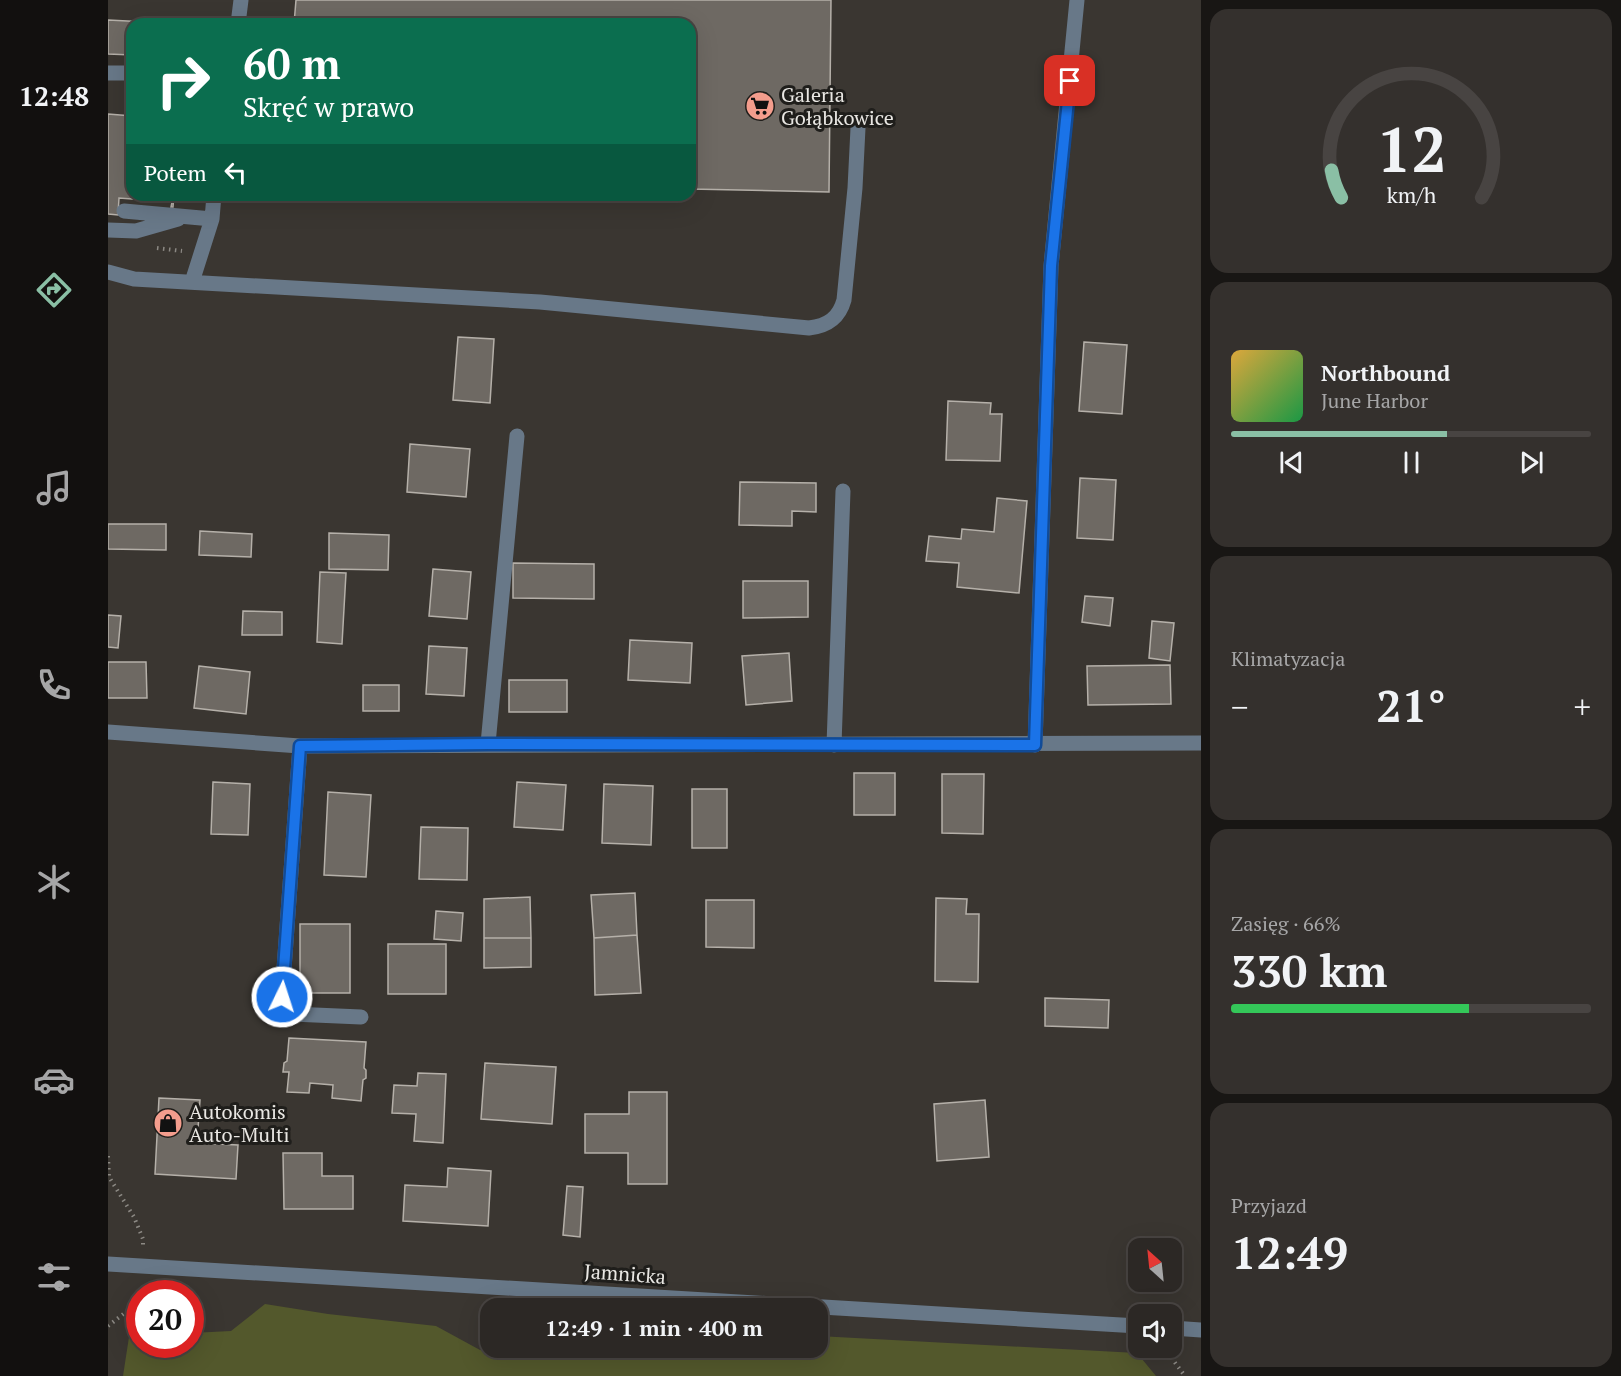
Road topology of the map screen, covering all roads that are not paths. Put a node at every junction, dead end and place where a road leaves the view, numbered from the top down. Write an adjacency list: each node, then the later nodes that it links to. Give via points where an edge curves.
1 (241, 0): 3 (street)
2 (1077, 0): 22 (street, via 1051,266)
3 (239, 18)
4 (108, 73): 5 (street)
5 (126, 74)
6 (858, 128): 14 (street, via 844,300 837,316 819,327 540,302)
7 (214, 201): 10 (street)
8 (124, 211): 9 (street)
9 (193, 218): 10 (street); 11 (street, via 136,231)
10 (212, 219): 14 (street)
11 (108, 230)
12 (108, 272): 13 (street)
13 (134, 279): 14 (street); 15 (street)
14 (192, 282)
15 (108, 284)
16 (517, 436): 20 (street)
17 (843, 491): 21 (street)
18 (108, 732): 23 (street)
19 (1201, 743): 22 (street)
20 (488, 744): 21 (street); 23 (street)
21 (834, 745): 22 (street)
22 (1035, 745)
23 (300, 746): 24 (street, via 282,997 292,1014)
24 (361, 1017)
25 (108, 1264): 26 (street, Jamnicka)
26 (1128, 1325)
27 (1182, 1329): 28 (street)
28 (1201, 1330)

